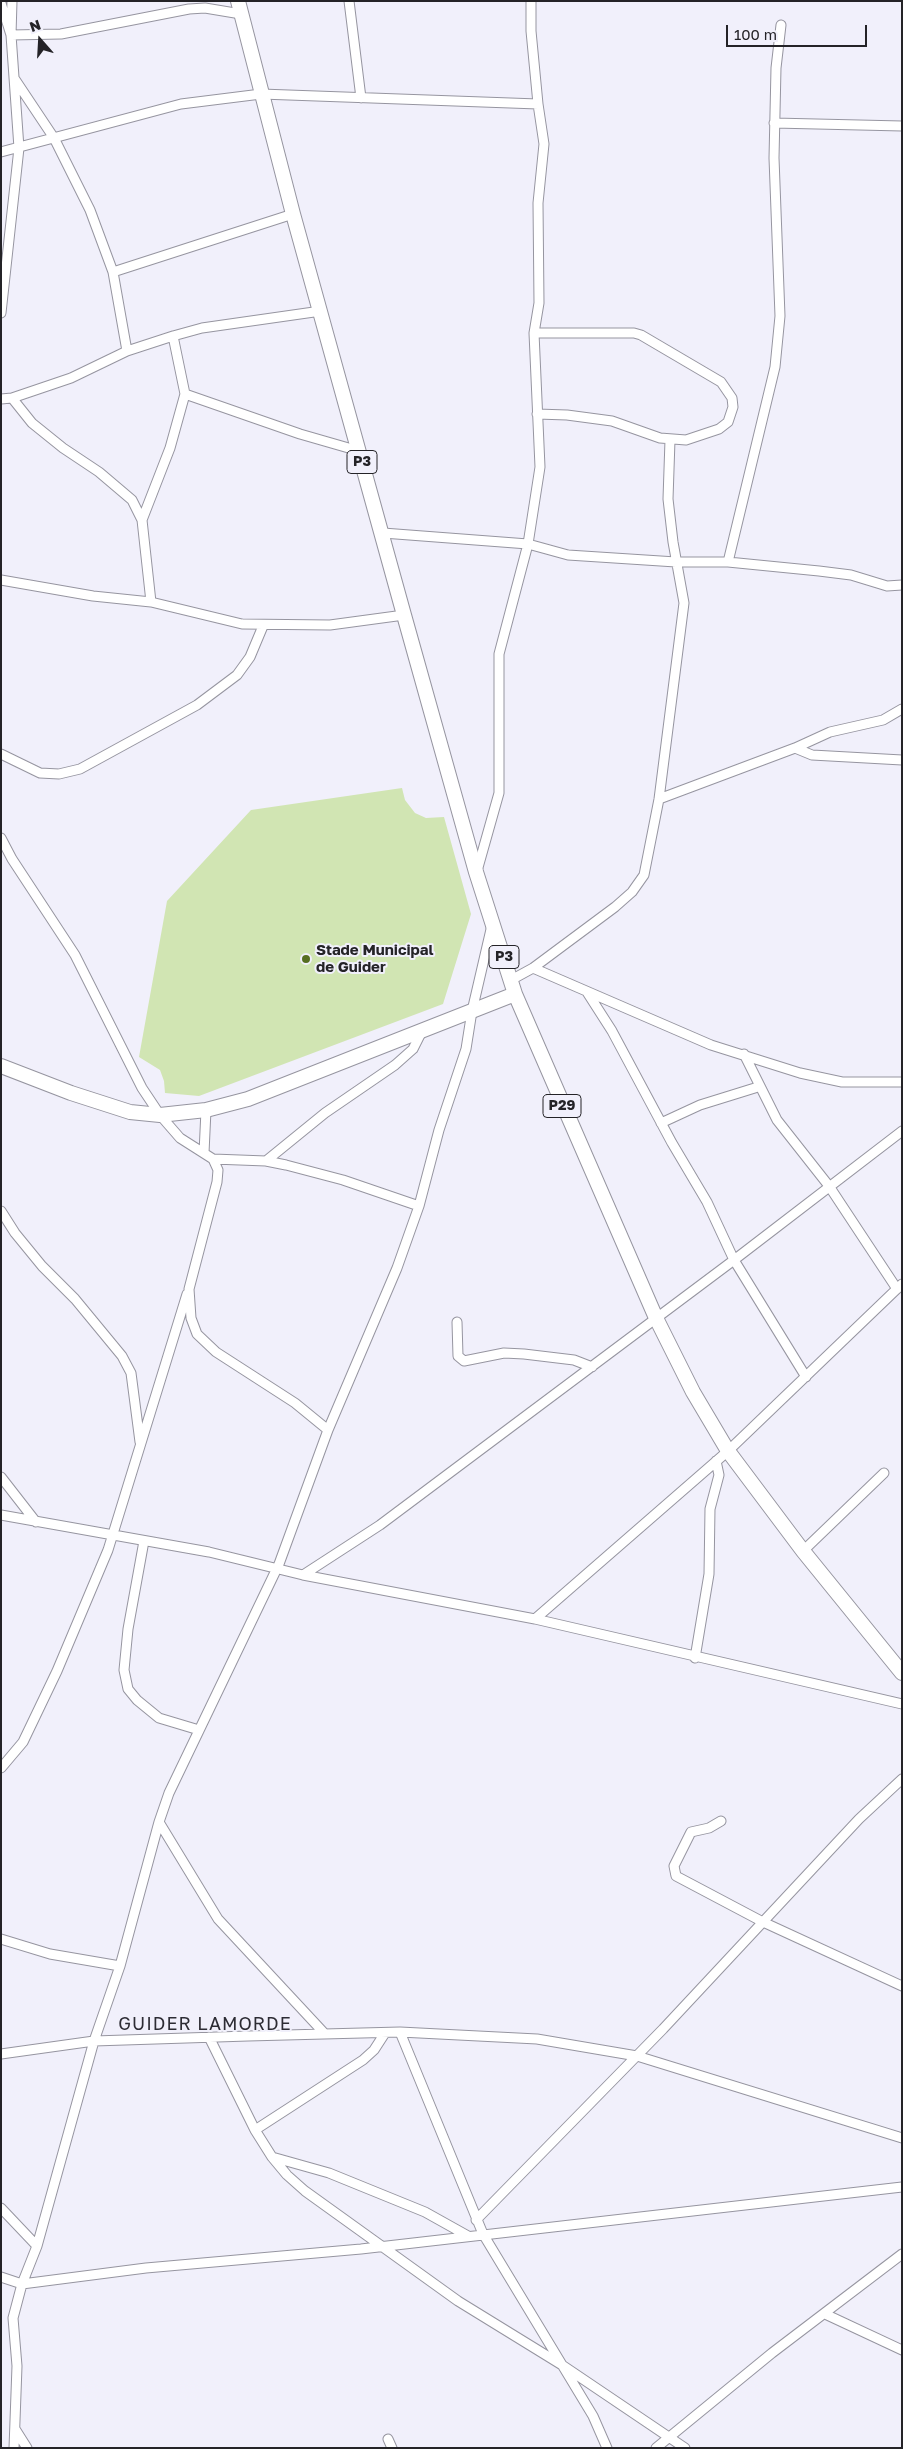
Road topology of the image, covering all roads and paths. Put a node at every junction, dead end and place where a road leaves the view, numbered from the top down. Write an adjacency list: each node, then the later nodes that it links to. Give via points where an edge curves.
1 (12, 1): 7 (street)
2 (349, 1): 10 (street)
3 (531, 1): 11 (street)
4 (1, 3): 7 (street)
5 (239, 8): 7 (street, via 188,9 61,34); 9 (main road, P3)
6 (781, 25): 12 (street)
7 (11, 34): 8 (street)
8 (14, 78): 14 (street); 15 (street)
9 (261, 94): 10 (street); 14 (street, via 181,104); 17 (main road, P3)
10 (361, 98): 11 (street)
11 (538, 104): 22 (street, via 544,144 538,203 539,303)
12 (774, 123): 13 (street); 35 (street, via 780,316 775,367)
13 (902, 126)
14 (54, 138): 15 (street); 19 (street, via 90,210)
15 (19, 148): 16 (street); 18 (street)
16 (1, 152)
17 (293, 214): 19 (street); 20 (main road, P3)
18 (4, 264): 21 (street)
19 (113, 272): 24 (street)
20 (320, 311): 23 (street, via 202,328); 30 (main road, P3)
21 (1, 313)
22 (534, 333): 28 (street); 29 (street, via 634,333 721,382 732,398 732,415 728,422 707,434 686,440)
23 (173, 336): 24 (street); 25 (street)
24 (127, 350): 26 (street, via 71,378)
25 (185, 394): 30 (street, via 300,434); 31 (street, via 170,448)
26 (12, 398): 27 (street); 31 (street, via 32,423 118,486 132,500)
27 (1, 399)
28 (538, 414): 29 (street, via 612,421); 33 (street, via 540,467)
29 (670, 440): 34 (street, via 668,499)
30 (359, 450): 32 (main road, P3)
31 (142, 520): 38 (street)
32 (383, 533): 33 (street); 39 (main road, P3)
33 (528, 544): 34 (street, via 568,555); 47 (street, via 498,654 499,793)
34 (676, 562): 35 (street); 45 (street, via 684,603)
35 (728, 562): 37 (street, via 851,575 887,586)
36 (1, 580): 38 (street)
37 (902, 586)
38 (151, 602): 40 (street)
39 (404, 615): 40 (street, via 330,626); 47 (main road, P3)
40 (263, 626): 43 (street, via 250,657 237,675 197,705 80,769 59,774 40,772)
41 (900, 715): 42 (street, via 843,728)
42 (794, 748): 44 (street, via 812,755); 45 (street)
43 (1, 754)
44 (902, 760)
45 (659, 799): 49 (street, via 649,858 640,881 615,907)
46 (1, 838): 59 (street, via 76,955 128,1063)
47 (476, 872): 48 (main road, P3)
48 (493, 920): 50 (main road, P3); 52 (street)
49 (533, 968): 50 (street); 51 (street)
50 (513, 987): 52 (main road); 71 (main road, P29)
51 (587, 992): 54 (street, via 711,1045); 60 (street, via 612,1031)
52 (472, 1011): 53 (main road); 66 (street, via 466,1049 439,1130)
53 (422, 1031): 58 (main road, via 248,1098); 64 (street, via 413,1049 395,1065 325,1113)
54 (744, 1054): 56 (street, via 800,1073 842,1082); 57 (street)
55 (1, 1066): 59 (main road, via 130,1112)
56 (902, 1082)
57 (758, 1087): 60 (street, via 700,1105); 65 (street, via 777,1120)
58 (206, 1110): 59 (main road); 62 (street)
59 (160, 1115): 62 (street, via 180,1138)
60 (661, 1123): 68 (street, via 707,1202)
61 (902, 1131): 65 (street)
62 (204, 1153): 63 (street)
63 (213, 1159): 64 (street); 70 (street, via 218,1170 217,1182)
64 (266, 1161): 66 (street, via 343,1180)
65 (829, 1186): 68 (street); 69 (street)
66 (419, 1206): 75 (street, via 367,1341)
67 (1, 1211): 76 (street, via 42,1266 75,1299 122,1356 131,1373)
68 (734, 1260): 71 (street); 74 (street)
69 (899, 1286): 74 (street)
70 (189, 1289): 75 (street, via 191,1318 197,1334 216,1352 295,1403); 76 (street)
71 (656, 1318): 73 (street); 77 (main road, P29, via 693,1392)
72 (457, 1322): 73 (street, via 458,1356 464,1361 504,1353 574,1360)
73 (592, 1367): 87 (street, via 380,1525)
74 (806, 1377): 77 (street)
75 (328, 1430): 86 (street)
76 (140, 1444): 83 (street)
77 (728, 1451): 78 (street); 85 (main road, P29)
78 (716, 1461): 88 (street); 89 (street, via 720,1475 710,1509 709,1574)
79 (884, 1473): 85 (street)
80 (1, 1477): 82 (street)
81 (1, 1515): 82 (street)
82 (36, 1522): 83 (street)
83 (112, 1536): 84 (street); 93 (street, via 36,1715 23,1742)
84 (144, 1541): 86 (street, via 209,1552); 92 (street, via 128,1629 124,1670 128,1688 158,1718)
85 (803, 1551): 90 (main road, P29)
86 (276, 1570): 87 (street); 92 (street)
87 (303, 1575): 88 (street)
88 (535, 1619): 89 (street)
89 (695, 1658): 91 (street)
90 (902, 1673)
91 (902, 1704)
92 (199, 1730): 96 (street)
93 (1, 1768)
94 (902, 1779): 97 (street, via 859,1819)
95 (721, 1821): 97 (street, via 709,1828 693,1831 674,1866 676,1876)
96 (158, 1822): 99 (street); 103 (street, via 218,1919)
97 (762, 1922): 100 (street); 107 (street)
98 (1, 1938): 99 (street, via 50,1954)
99 (120, 1966): 105 (street)
100 (902, 1986)
101 (400, 2032): 102 (street); 107 (street, via 537,2039); 113 (street)
102 (385, 2033): 103 (street); 108 (street, via 363,2060)
103 (325, 2034): 104 (street)
104 (209, 2037): 105 (street); 108 (street)
105 (94, 2041): 106 (street); 116 (street)
106 (1, 2054)
107 (637, 2056): 109 (street); 113 (street)
108 (255, 2130): 110 (street)
109 (902, 2138)
110 (272, 2157): 115 (street, via 338,2176 425,2212); 117 (street, via 305,2191)
111 (902, 2187): 114 (street)
112 (1, 2208): 116 (street)
113 (476, 2220): 114 (street)
114 (482, 2234): 115 (street); 123 (street)
115 (468, 2236): 117 (street)
116 (37, 2246): 120 (street)
117 (384, 2246): 120 (street, via 146,2268); 123 (street, via 458,2301)
118 (902, 2254): 121 (street)
119 (1, 2277): 120 (street)
120 (22, 2284): 124 (street, via 13,2318 17,2366)
121 (825, 2314): 122 (street); 125 (street)
122 (902, 2350)
123 (562, 2365): 125 (street); 128 (street, via 593,2416)
124 (15, 2428): 126 (street); 127 (street)
125 (670, 2437): 129 (street); 130 (street)
126 (14, 2448)
127 (28, 2448)
128 (607, 2448)
129 (656, 2448)
130 (685, 2448)

